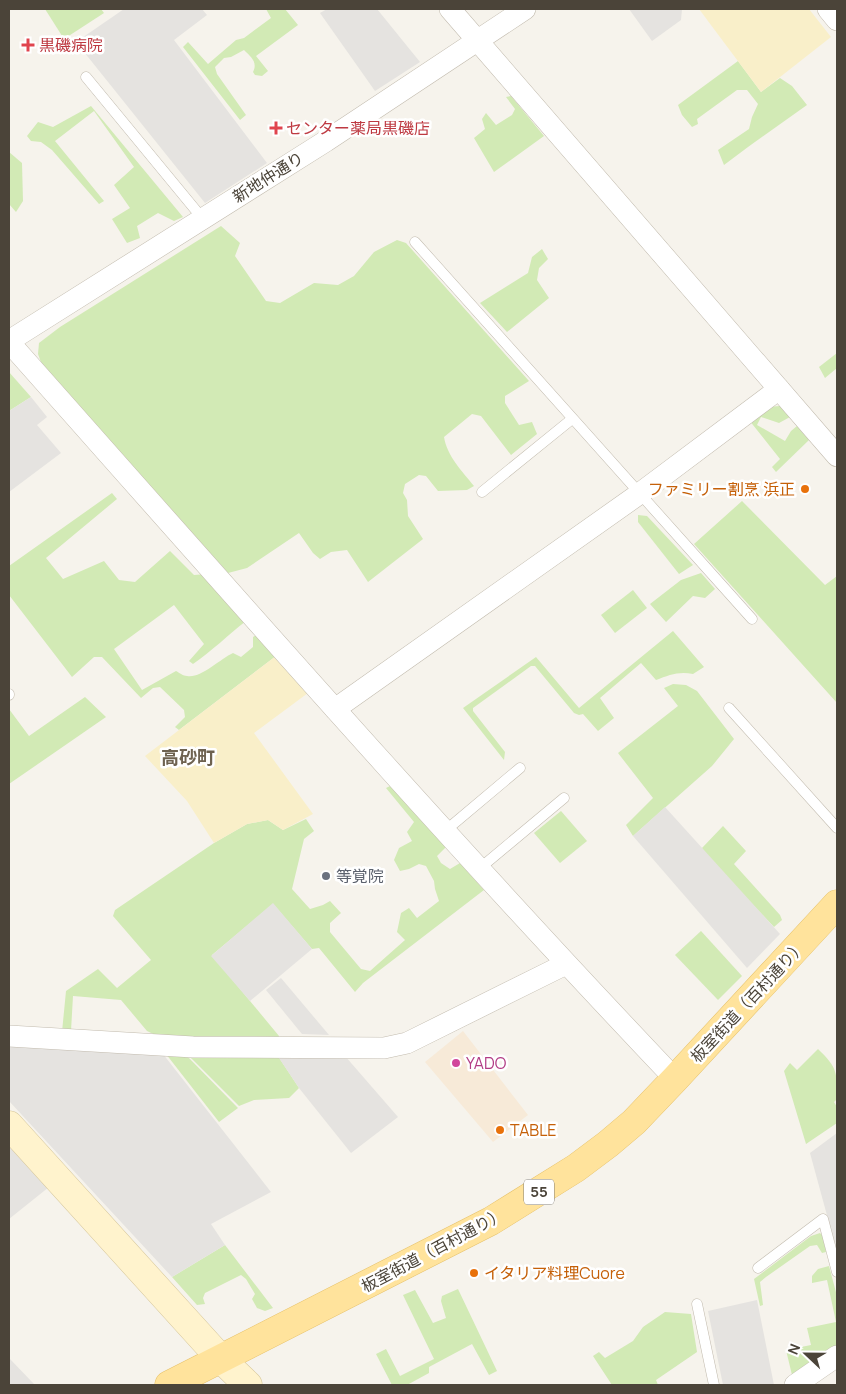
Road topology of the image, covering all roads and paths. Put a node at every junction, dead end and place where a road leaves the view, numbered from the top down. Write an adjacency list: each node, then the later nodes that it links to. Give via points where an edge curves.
1 (450, 9): 5 (street)
2 (525, 9): 5 (street, 新地仲通り)
3 (828, 9): 4 (street)
4 (837, 20)
5 (477, 40): 7 (street, 新地仲通り, via 326,141); 10 (street)
6 (86, 77): 7 (lane)
7 (202, 218): 9 (street, 新地仲通り)
8 (414, 242): 11 (lane)
9 (9, 341): 17 (street)
10 (779, 389): 12 (street); 14 (street)
11 (572, 419): 13 (lane); 14 (lane)
12 (837, 456)
13 (482, 492)
14 (639, 494): 15 (lane); 17 (street)
15 (752, 619)
16 (728, 708): 20 (lane)
17 (335, 709): 21 (street)
18 (520, 768): 21 (lane)
19 (564, 798): 22 (lane)
20 (837, 828)
21 (445, 831): 22 (street)
22 (479, 869): 24 (street)
23 (837, 904): 26 (main road, 板室街道（百村通り） / 55)
24 (566, 964): 25 (street, via 407,1044 384,1048 193,1047); 26 (street)
25 (9, 1036)
26 (676, 1079): 32 (main road, 板室街道（百村通り） / 55, via 608,1144 535,1195 491,1221)
27 (9, 1125): 32 (street)
28 (758, 1268): 29 (lane, via 823,1219)
29 (837, 1272)
30 (697, 1304): 35 (lane)
31 (837, 1356): 36 (street)
32 (220, 1359): 33 (main road, 板室街道（百村通り） / 55); 34 (street)
33 (169, 1385)
34 (248, 1385)
35 (714, 1385)
36 (795, 1385)

